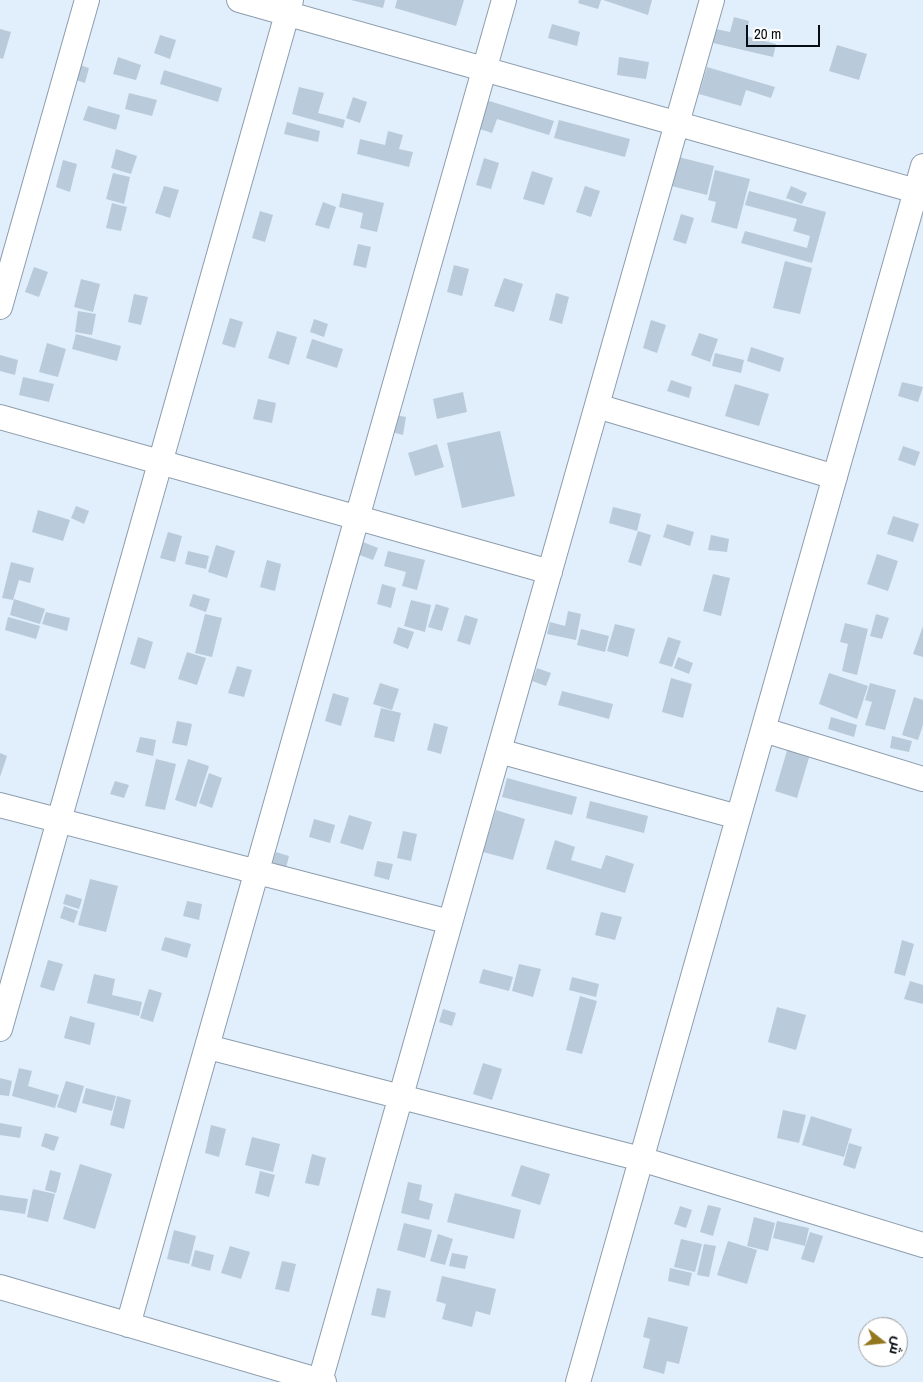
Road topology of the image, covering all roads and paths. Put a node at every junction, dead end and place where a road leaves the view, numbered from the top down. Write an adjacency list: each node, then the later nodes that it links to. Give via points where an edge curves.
1 (87, 0): 10 (street)
2 (239, 0): 5 (street)
3 (504, 0): 6 (street)
4 (712, 0): 7 (street)
5 (289, 7): 6 (street); 14 (street)
6 (484, 69): 7 (street); 16 (street)
7 (677, 124): 9 (street); 12 (street)
8 (923, 166): 9 (street)
9 (919, 192): 15 (street)
10 (10, 237): 11 (street)
11 (0, 307)
12 (597, 406): 15 (street); 17 (street)
13 (0, 417): 14 (street)
14 (160, 462): 16 (street); 23 (street)
15 (835, 477): 18 (street)
16 (357, 518): 17 (street); 24 (street)
17 (550, 572): 19 (street)
18 (764, 730): 20 (street); 22 (street)
19 (498, 752): 22 (street); 25 (street)
20 (923, 779)
21 (0, 805): 23 (street)
22 (738, 817): 29 (street)
23 (59, 820): 24 (street); 26 (street)
24 (257, 872): 25 (street); 27 (street)
25 (450, 922): 28 (street)
26 (0, 1028)
27 (208, 1047): 28 (street); 32 (street)
28 (400, 1098): 29 (street); 33 (street)
29 (641, 1159): 30 (street); 34 (street)
30 (923, 1245)
31 (0, 1287): 32 (street)
32 (128, 1326): 33 (street)
33 (322, 1381)
34 (578, 1382)

